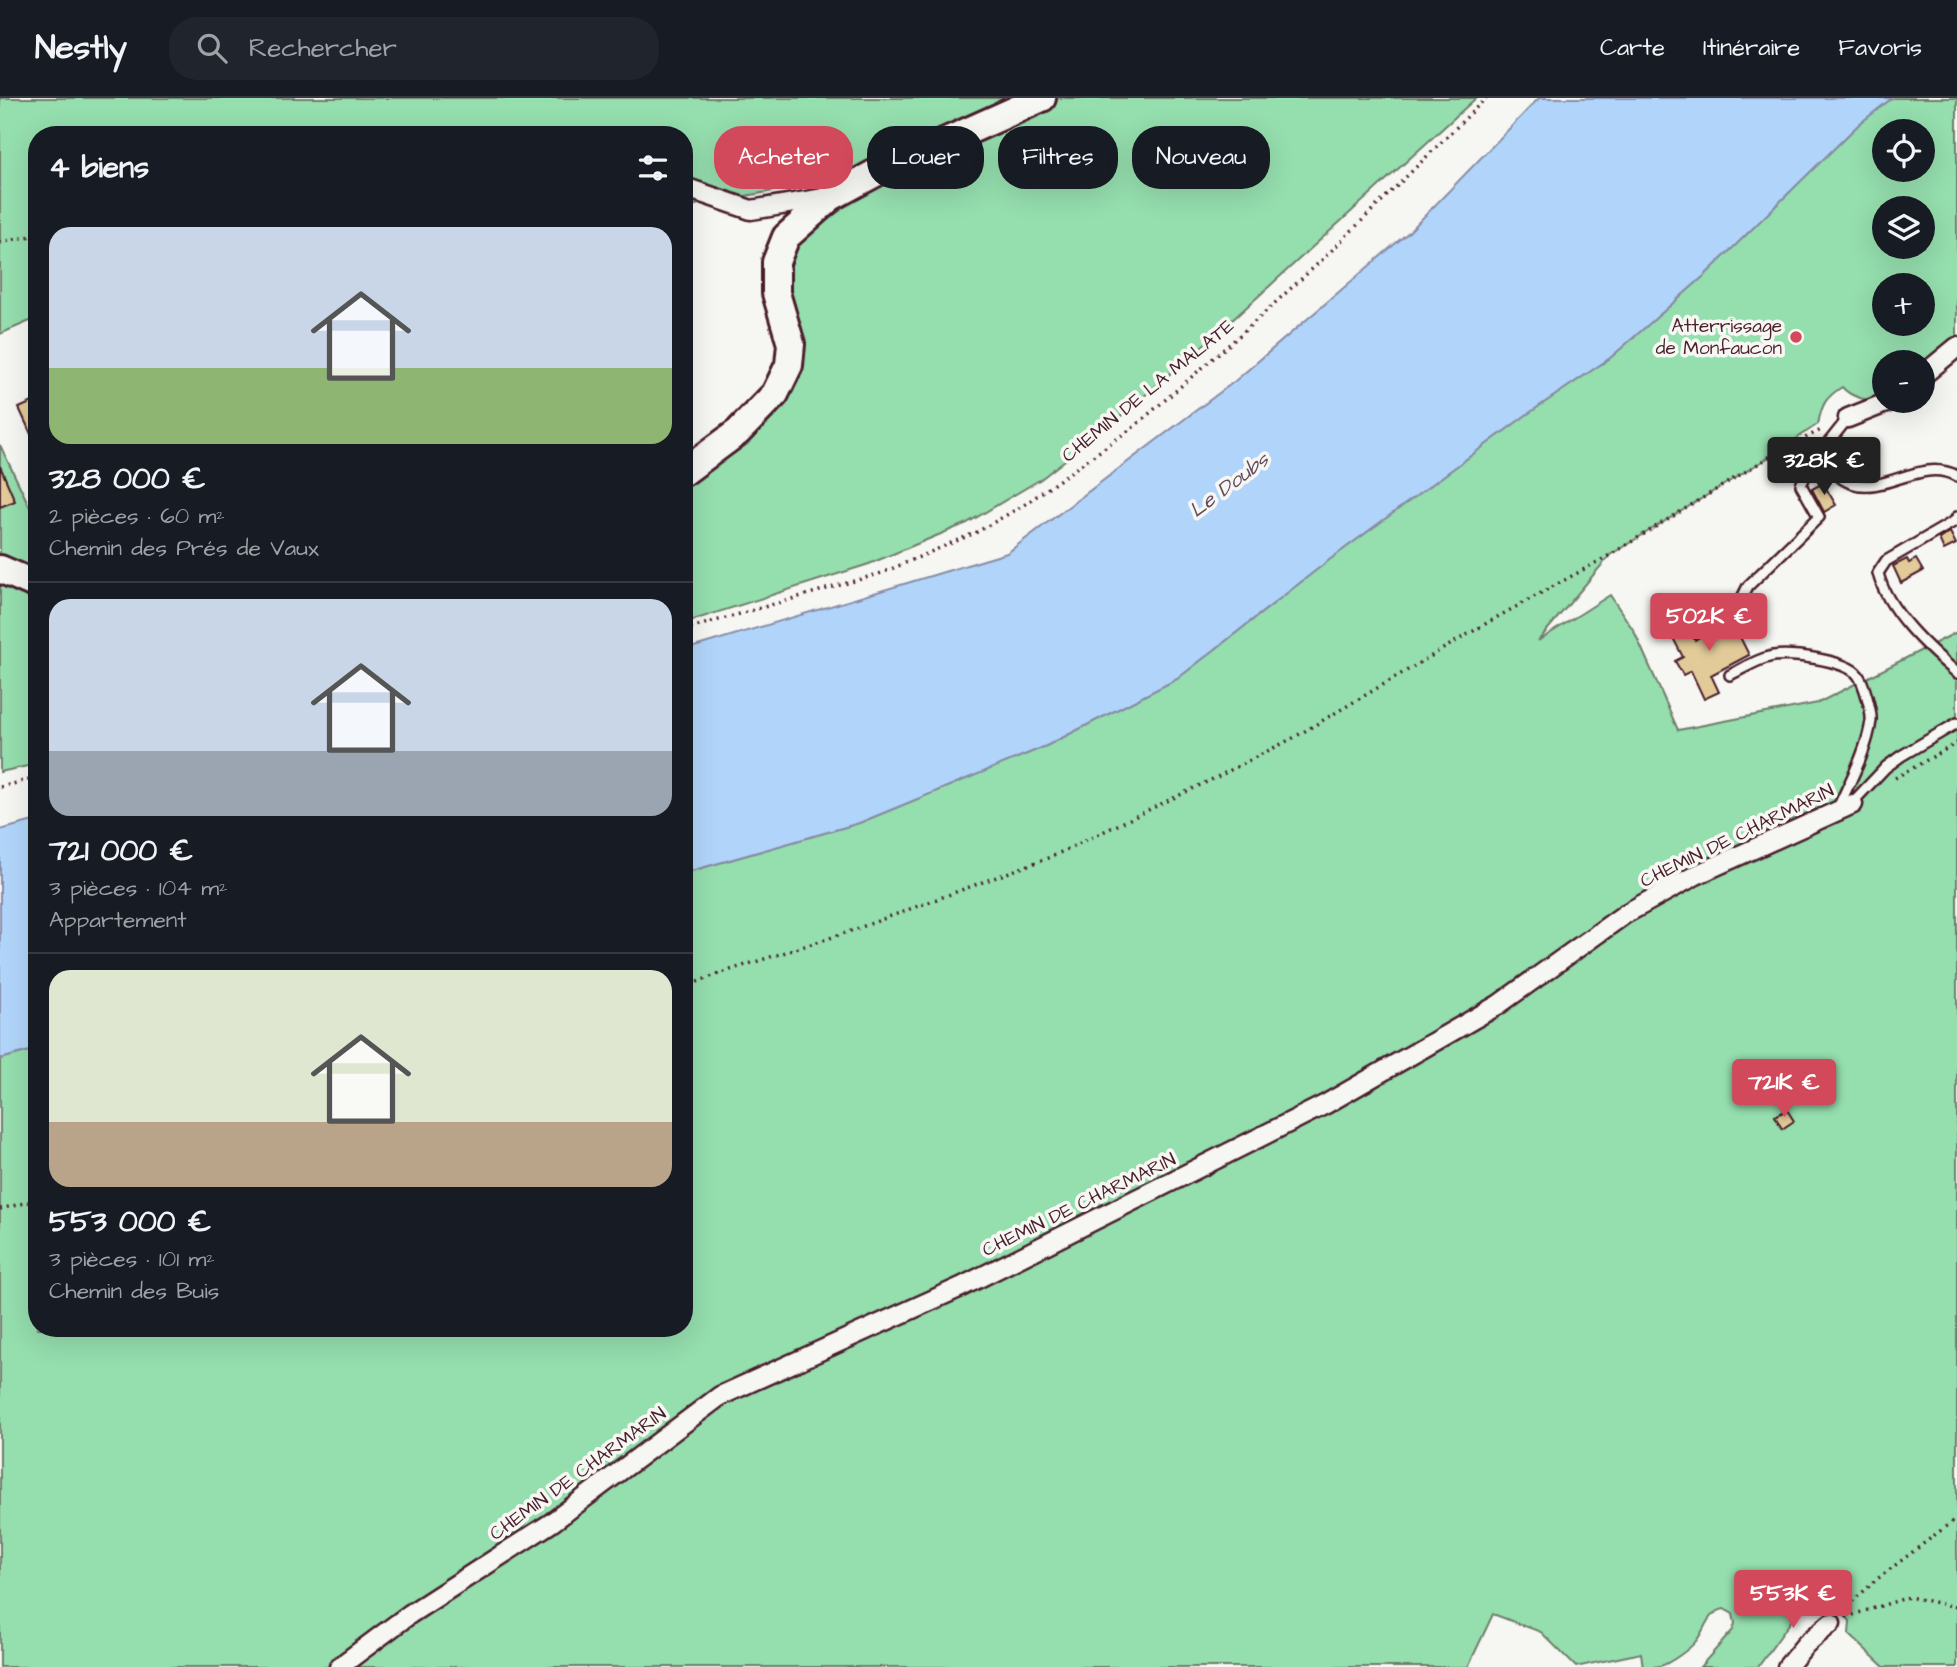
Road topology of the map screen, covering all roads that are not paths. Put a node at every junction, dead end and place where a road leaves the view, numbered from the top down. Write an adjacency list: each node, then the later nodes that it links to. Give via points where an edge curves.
1 (1042, 98): 3 (street)
2 (693, 190): 3 (street, via 751,210)
3 (831, 197): 9 (street, via 786,237 776,262 776,293 791,344 789,365 775,394 738,432)
4 (1955, 352): 5 (street)
5 (1935, 366)
6 (1872, 409): 7 (street)
7 (1848, 418): 8 (lane)
8 (1819, 454): 10 (lane, via 1850,483 1890,481 1937,469); 14 (lane, via 1801,485 1819,517 1748,586)
9 (693, 465)
10 (1957, 476)
11 (1957, 517): 15 (lane, via 1886,561 1878,573 1910,628)
12 (0, 569): 13 (street)
13 (28, 581)
14 (1739, 604)
15 (1957, 673)
16 (1730, 675): 18 (lane, via 1770,656 1809,657 1841,664 1857,674 1871,719)
17 (1957, 723): 18 (lane, via 1886,767)
18 (1846, 807): 20 (street, CHEMIN DE CHARMARIN, via 1696,874 1625,915 1498,1005 1326,1104 961,1287 720,1396 551,1523 410,1614)
19 (1831, 1623): 21 (street)
20 (339, 1667)
21 (1787, 1667)

